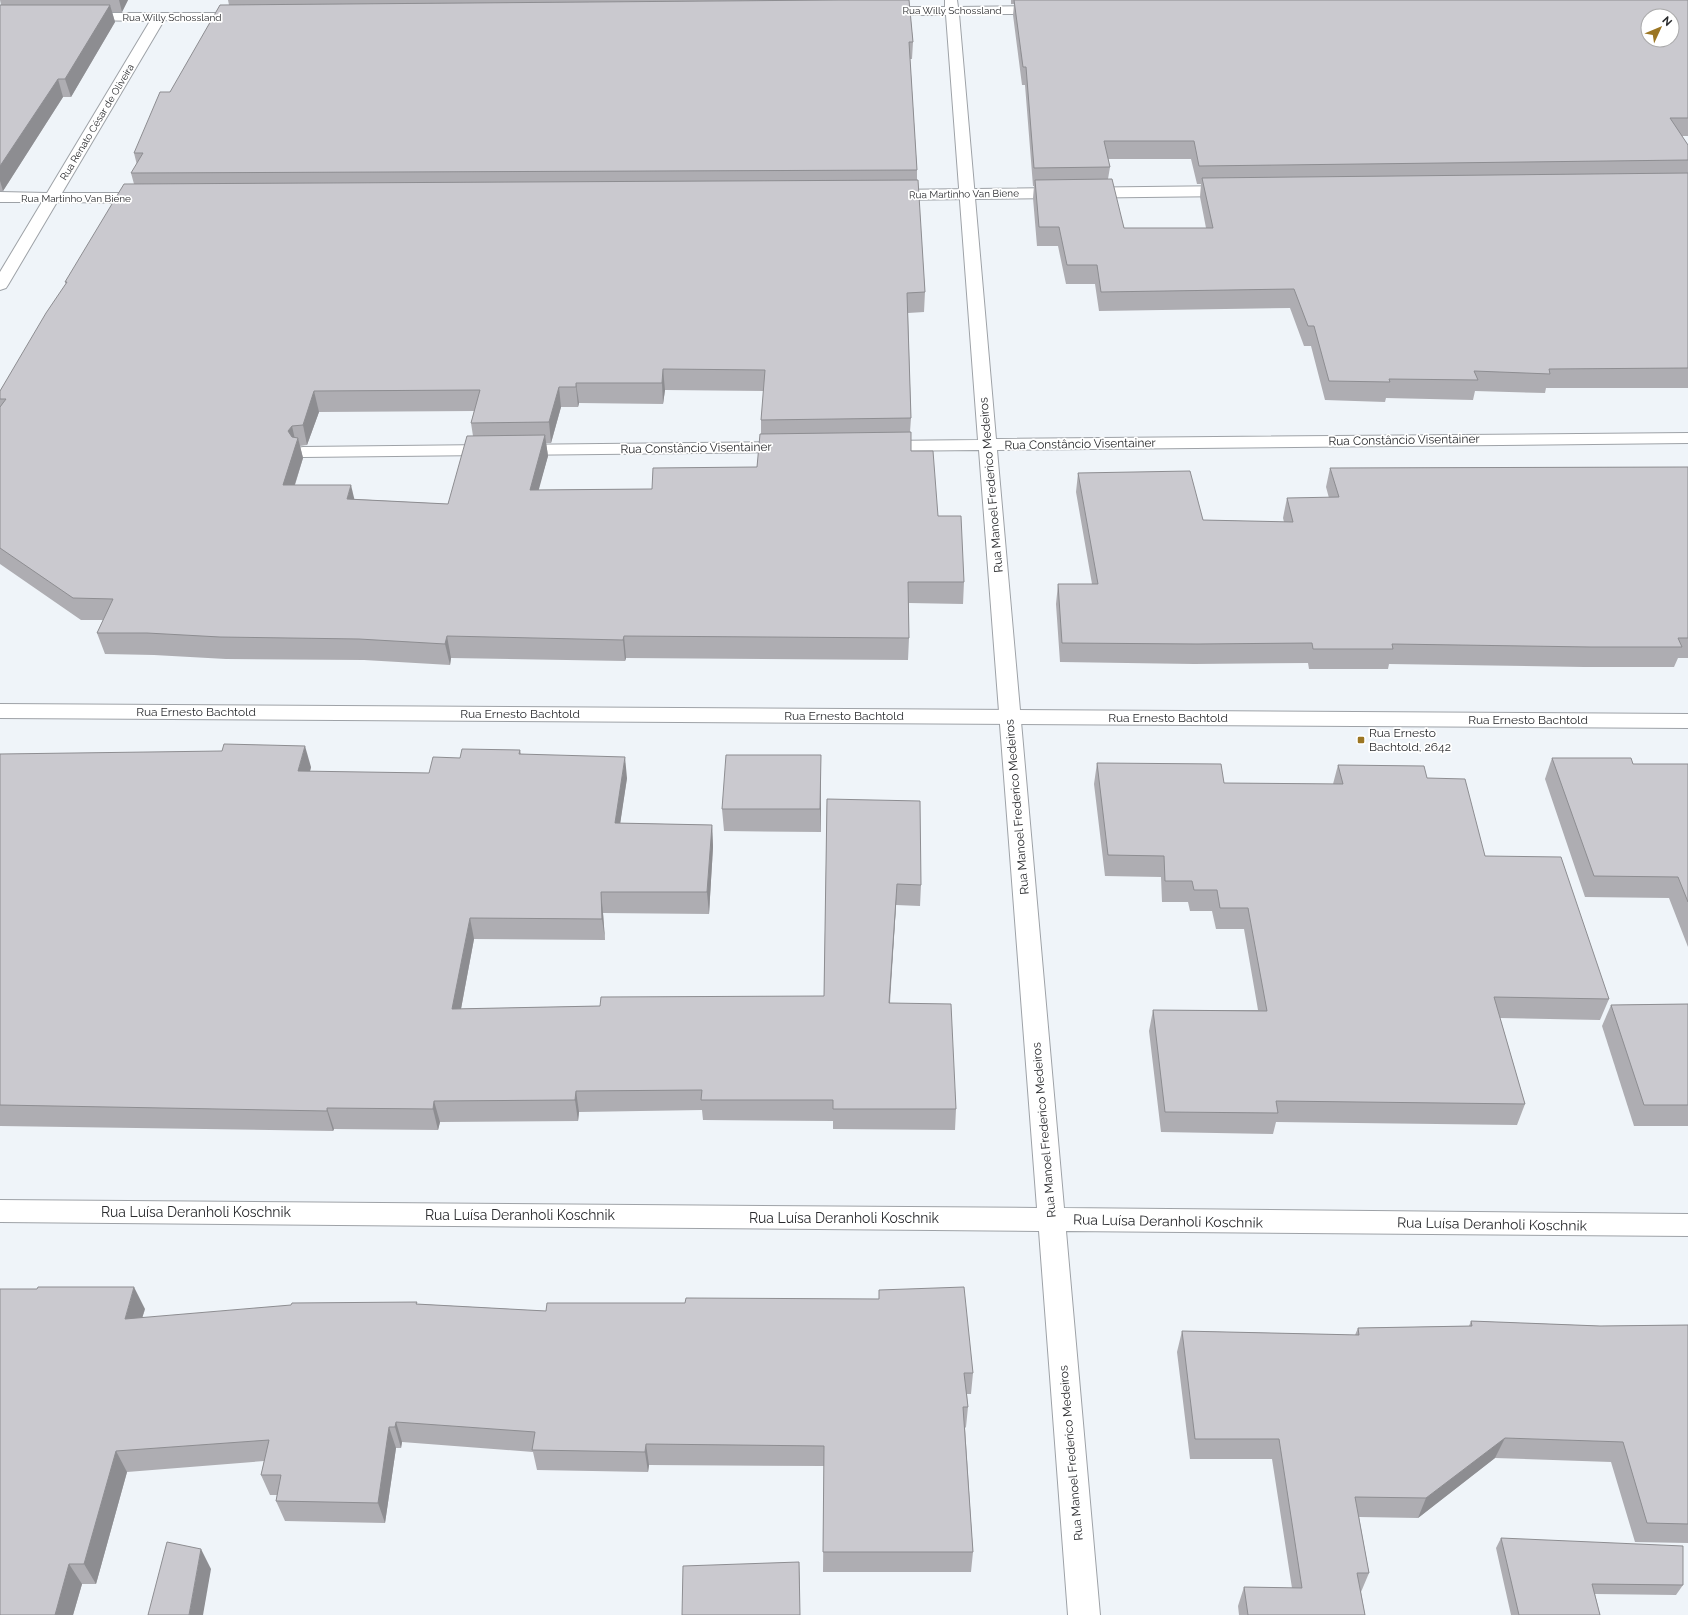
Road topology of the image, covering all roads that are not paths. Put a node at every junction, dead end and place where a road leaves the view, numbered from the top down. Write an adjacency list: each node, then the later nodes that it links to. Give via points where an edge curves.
1 (951, 5): 2 (street, Rua Willy Schossland); 3 (street, Rua Willy Schossland); 9 (street, Rua Manoel Frederico Medeiros)
2 (1054, 10)
3 (864, 11)
4 (163, 12): 5 (street, Rua Willy Schossland); 6 (street, Rua Willy Schossland); 11 (street, Rua Renato César de Oliveira)
5 (256, 16)
6 (72, 17)
7 (1244, 191): 9 (street, Rua Martinho Van Biene)
8 (871, 195): 9 (street, Rua Martinho Van Biene)
9 (967, 195): 15 (street, Rua Manoel Frederico Medeiros)
10 (0, 197): 11 (street, Rua Martinho Van Biene)
11 (52, 198): 12 (street, Rua Martinho Van Biene); 13 (street, Rua Renato César de Oliveira)
12 (162, 198)
13 (0, 285)
14 (1688, 438): 15 (street, Rua Constâncio Visentainer)
15 (987, 444): 17 (street, Rua Constâncio Visentainer); 20 (street, Rua Manoel Frederico Medeiros)
16 (804, 446): 18 (street, Rua Constâncio Visentainer)
17 (868, 446)
18 (303, 452)
19 (0, 711): 20 (street, Rua Ernesto Bachtold)
20 (1010, 717): 21 (street, Rua Ernesto Bachtold); 23 (street, Rua Manoel Frederico Medeiros)
21 (1688, 721)
22 (0, 1211): 23 (street, Rua Luísa Deranholi Koschnik)
23 (1051, 1219): 24 (street, Rua Luísa Deranholi Koschnik); 25 (street, Rua Manoel Frederico Medeiros)
24 (1688, 1226)
25 (1084, 1615)

